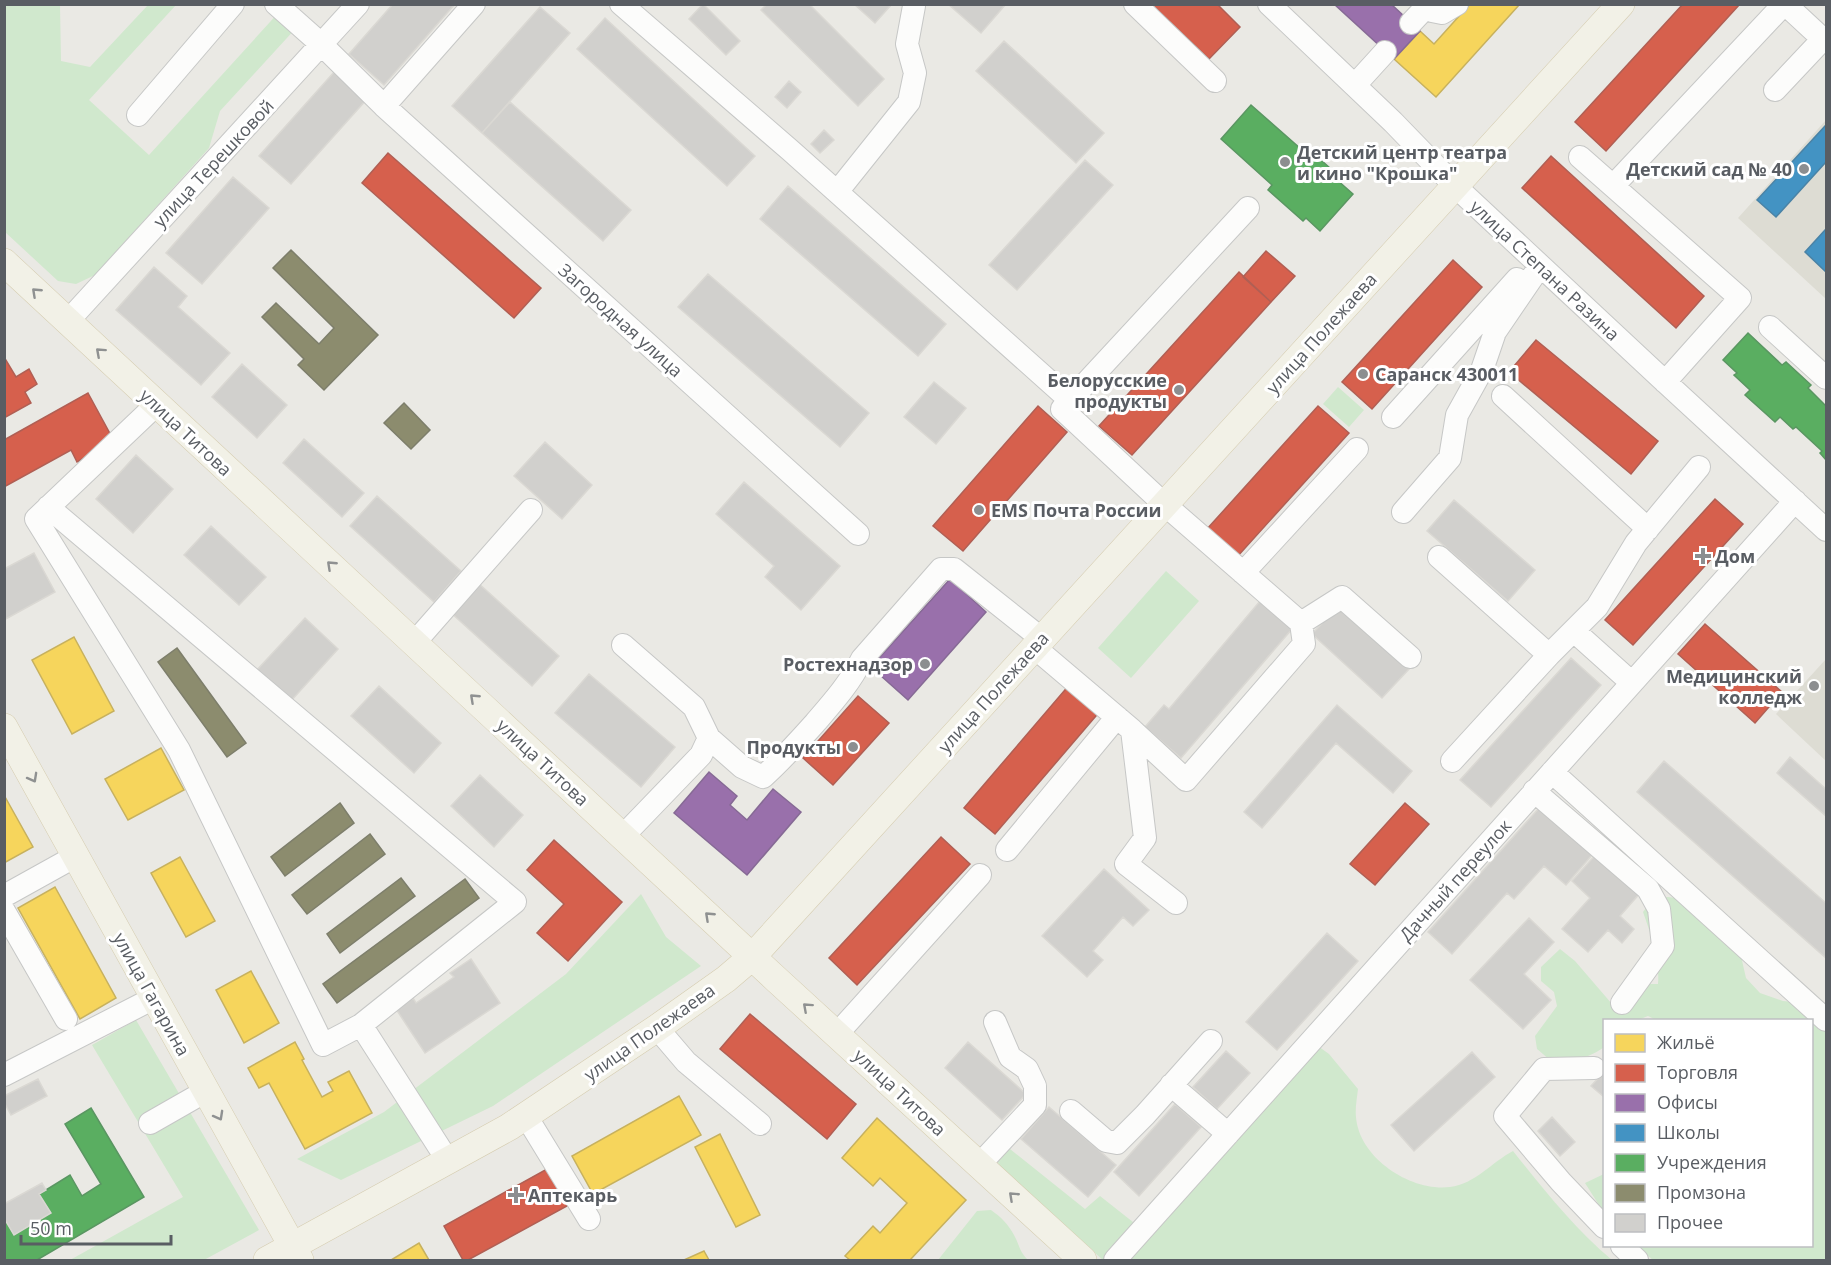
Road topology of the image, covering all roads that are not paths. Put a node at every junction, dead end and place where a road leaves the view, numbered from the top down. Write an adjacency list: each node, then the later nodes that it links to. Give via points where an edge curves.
1 (233, 4): 21 (street)
2 (276, 4): 15 (street, Загородная улица)
3 (358, 4): 15 (street, улица Терешковой)
4 (474, 4): 20 (street)
5 (621, 4): 25 (street)
6 (1135, 4): 17 (street)
7 (1269, 4): 18 (street, улица Степана Разина)
8 (1457, 4): 11 (street, via 1442,14)
9 (1621, 4): 23 (main road, улица Полежаева)
10 (1784, 4): 14 (street); 24 (street)
11 (1426, 5): 13 (street)
12 (914, 6): 25 (street, via 907,44 915,72 909,102)
13 (1412, 23)
14 (1825, 40): 19 (street)
15 (321, 45): 20 (street, Загородная улица); 29 (street, улица Терешковой)
16 (1385, 51): 18 (street)
17 (1215, 81)
18 (1355, 85): 23 (street, улица Степана Разина)
19 (1775, 90)
20 (384, 105): 46 (street, Загородная улица)
21 (138, 115)
22 (1580, 157): 24 (street)
23 (1455, 186): 28 (street, улица Степана Разина); 40 (main road, улица Полежаева)
24 (1612, 186): 32 (street, via 1740,298)
25 (837, 192): 34 (street)
26 (1248, 208): 34 (street)
27 (4, 262): 29 (main road, улица Титова, one-way to 27)
28 (1537, 263): 32 (street, улица Степана Разина); 36 (street); 43 (street, via 1495,332 1482,370 1457,415 1450,458)
29 (68, 321): 35 (main road, улица Титова, one-way to 29)
30 (1770, 327): 31 (street)
31 (1827, 378)
32 (1665, 382): 39 (street, улица Степана Разина)
33 (1503, 396): 44 (street)
34 (1070, 400): 40 (street, via 1062,409)
35 (157, 404): 41 (street); 51 (main road, улица Титова, one-way to 35)
36 (1393, 417)
37 (1357, 449): 48 (street)
38 (1700, 467): 44 (street)
39 (1795, 501): 45 (street, улица Степана Разина); 56 (street, Дачный переулок)
40 (1164, 504): 48 (street); 52 (main road, улица Полежаева)
41 (48, 507): 76 (street, via 36,519 179,750 323,1045); 76 (street, via 515,902)
42 (531, 510): 51 (street)
43 (1403, 512)
44 (1648, 529): 50 (street, via 1597,607)
45 (1827, 530)
46 (858, 534)
47 (1439, 557): 54 (street)
48 (1243, 573): 49 (street)
49 (1301, 622): 55 (street, via 1342,597); 57 (street, via 1304,644 1186,780)
50 (1574, 631): 54 (street); 56 (street)
51 (415, 642): 63 (main road, улица Титова, one-way to 51)
52 (1038, 643): 57 (street); 59 (street, via 954,569 941,569 862,659 840,694 763,777 742,767); 70 (main road, улица Полежаева)
53 (623, 645): 59 (street, via 694,707)
54 (1549, 655): 60 (street)
55 (1410, 657)
56 (1632, 682): 61 (street, Дачный переулок)
57 (1125, 723): 64 (street); 68 (street, via 1145,838 1126,864)
58 (4, 727): 65 (main road, улица Гагарина, one-way to 65)
59 (709, 738): 63 (street, via 701,755)
60 (1452, 761)
61 (1552, 772): 62 (street, Дачный переулок); 74 (street)
62 (1534, 791): 72 (street, via 1648,889 1659,909 1663,946); 88 (street, Дачный переулок)
63 (622, 836): 70 (main road, улица Титова, one-way to 63)
64 (1007, 850)
65 (76, 856): 67 (street); 71 (main road, улица Гагарина)
66 (980, 875): 78 (street)
67 (4, 896)
68 (1176, 903)
69 (4, 911): 73 (street)
70 (753, 956): 77 (main road, улица Полежаева); 78 (main road, улица Титова, one-way to 70)
71 (154, 998): 81 (street); 83 (main road, улица Гагарина)
72 (1622, 1003)
73 (66, 1019)
74 (1827, 1020)
75 (995, 1022): 90 (street, via 1010,1058 1027,1069 1035,1086 1035,1105)
76 (361, 1025): 89 (street)
77 (657, 1028): 85 (main road, улица Полежаева); 87 (street, via 686,1062)
78 (837, 1034): 90 (main road, улица Титова)
79 (1211, 1041): 82 (street)
80 (1594, 1068): 92 (street, via 1544,1069 1505,1116)
81 (4, 1076)
82 (1171, 1085): 84 (street, via 1117,1143 1106,1141); 88 (street)
83 (206, 1091): 86 (street); 94 (main road, улица Гагарина, one-way to 94)
84 (1071, 1111)
85 (526, 1116): 89 (main road, улица Полежаева); 91 (street)
86 (150, 1122)
87 (760, 1124)
88 (1228, 1134): 97 (street, Дачный переулок)
89 (448, 1161): 94 (main road, улица Полежаева)
90 (979, 1166): 96 (main road, улица Титова, one-way to 90)
91 (588, 1219)
92 (1603, 1225)
93 (1624, 1247): 98 (street)
94 (296, 1253): 95 (main road, улица Полежаева)
95 (267, 1260)
96 (1083, 1260)
97 (1115, 1260)
98 (1637, 1260)

